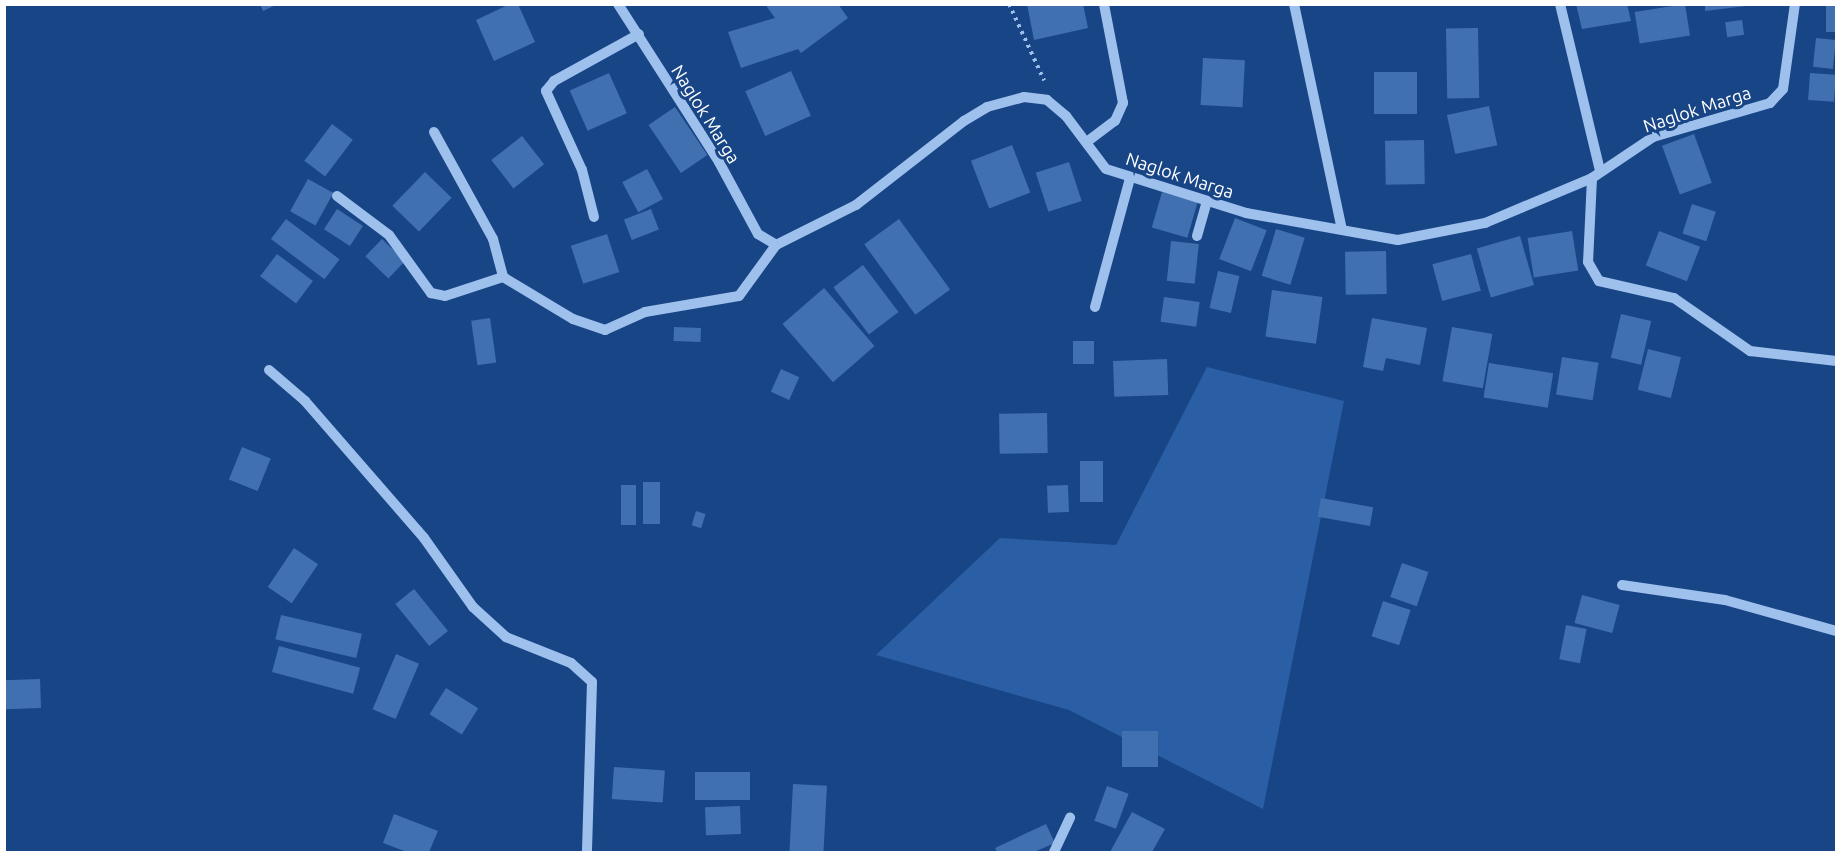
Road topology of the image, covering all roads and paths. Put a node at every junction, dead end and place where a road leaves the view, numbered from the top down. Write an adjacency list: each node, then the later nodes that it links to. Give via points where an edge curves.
1 (618, 4): 7 (street, Naglok Marga)
2 (1009, 4): 8 (path, via 1044,80)
3 (1104, 4): 10 (street, via 1123,103 1115,122)
4 (1294, 4): 16 (street)
5 (1560, 4): 11 (street)
6 (1795, 4): 11 (street, Naglok Marga, via 1783,89 1770,103 1653,137)
7 (639, 34): 15 (street, via 554,81 546,92 582,170); 18 (street, Naglok Marga, via 758,234)
8 (1047, 100): 10 (street, Naglok Marga); 18 (street, via 1024,97 987,107 856,205)
9 (434, 132): 19 (street, via 493,239)
10 (1088, 141): 12 (street, Naglok Marga, via 1106,169)
11 (1596, 174): 16 (street, Naglok Marga, via 1485,223 1398,240); 21 (street, via 1588,262 1599,281 1674,298 1750,351)
12 (1130, 178): 14 (street, Naglok Marga); 20 (street)
13 (337, 196): 19 (street, via 389,235 431,292 445,296)
14 (1207, 202): 16 (street, Naglok Marga); 17 (street)
15 (594, 217)
16 (1342, 229)
17 (1197, 236)
18 (776, 245): 19 (street, via 739,296 645,312 605,330 573,319)
19 (502, 277)
20 (1095, 307)
21 (1836, 361)
22 (269, 370): 26 (street, via 305,401 424,538 472,607 506,637 571,663 592,682)
23 (1622, 585): 24 (street, via 1725,600)
24 (1836, 631)
25 (1070, 817): 27 (street)
26 (587, 852)
27 (1054, 852)

